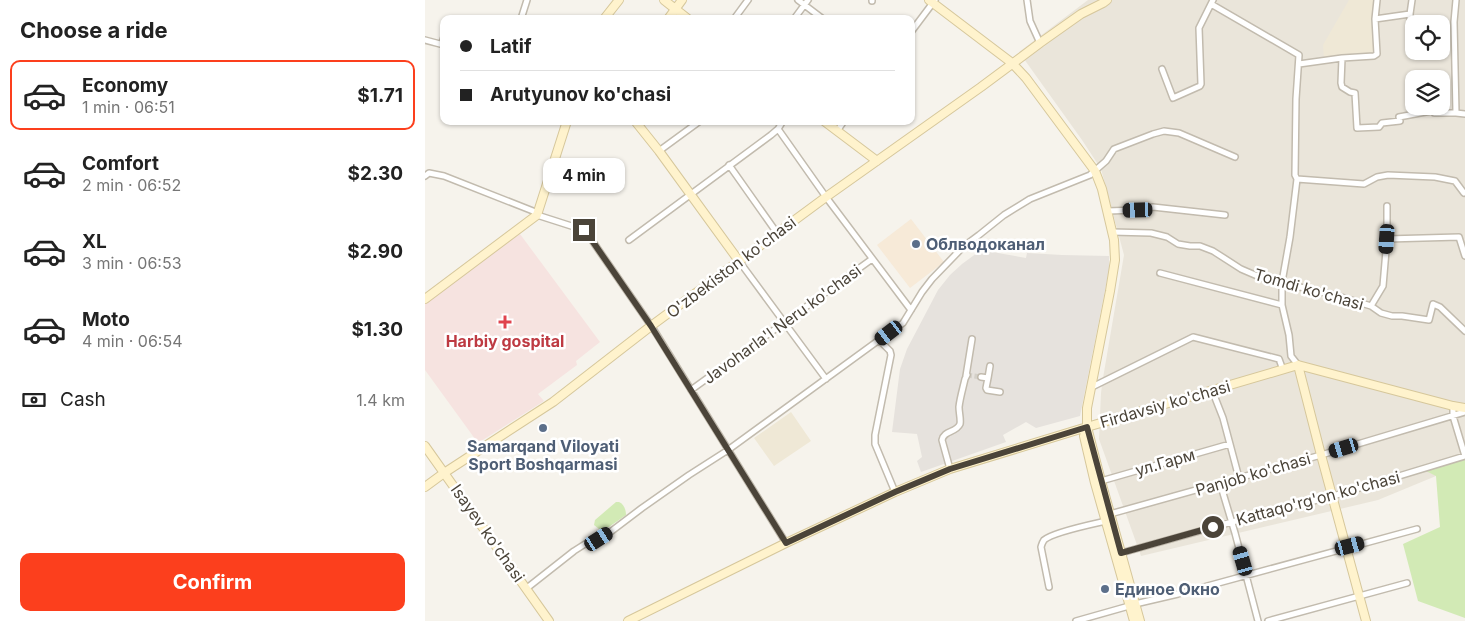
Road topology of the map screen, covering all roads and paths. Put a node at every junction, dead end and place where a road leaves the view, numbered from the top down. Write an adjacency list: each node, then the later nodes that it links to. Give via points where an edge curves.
1 (527, 0): 17 (street)
2 (619, 0): 18 (main road)
3 (663, 0): 15 (main road)
4 (681, 0): 15 (main road)
5 (748, 0): 21 (street)
6 (798, 0): 13 (street)
7 (1027, 0): 27 (street, via 1030,21)
8 (1107, 0): 27 (main road, O'zbekiston ko'chasi)
9 (1377, 0): 24 (street)
10 (1412, 0): 16 (street)
11 (1455, 0): 33 (street)
12 (932, 1): 25 (street); 30 (main road)
13 (806, 2): 22 (street); 23 (street)
14 (1212, 2): 31 (street, via 1299,55); 32 (street, via 1199,28 1201,84 1173,98)
15 (675, 9): 19 (main road); 20 (main road)
16 (1410, 14): 24 (street)
17 (522, 15)
18 (607, 15)
19 (670, 15)
20 (683, 15)
21 (737, 15)
22 (797, 15)
23 (819, 15)
24 (1375, 19): 29 (street, via 1377,54)
25 (915, 26)
26 (425, 40): 28 (street)
27 (1040, 43): 30 (main road, O'zbekiston ko'chasi)
28 (440, 44)
29 (1342, 58): 31 (street); 33 (street, via 1341,84 1355,93 1357,128 1379,127 1383,123 1400,121 1399,117 1425,112)
30 (1011, 63): 45 (main road, O'zbekiston ko'chasi); 47 (main road, via 1026,78)
31 (1299, 64): 49 (street)
32 (1163, 69)
33 (1456, 113): 34 (street)
34 (1465, 114)
35 (566, 125): 55 (main road)
36 (638, 125): 43 (main road)
37 (695, 125): 43 (street)
38 (780, 125): 41 (street)
39 (829, 125): 42 (main road)
40 (841, 125): 42 (street)
41 (778, 129): 46 (street); 52 (street)
42 (837, 131): 45 (main road)
43 (659, 151): 51 (main road)
44 (1235, 157): 47 (street, via 1179,133 1165,131 1114,149 1107,161)
45 (877, 161): 52 (main road, O'zbekiston ko'chasi)
46 (729, 165): 51 (street); 58 (street)
47 (1095, 171): 54 (main road); 69 (street, via 1030,199 1004,215 963,248 933,279)
48 (425, 176): 55 (street, via 429,173 444,176)
49 (1297, 179): 50 (street, via 1364,184 1388,175 1435,177 1455,181); 65 (street)
50 (1464, 193)
51 (690, 194): 60 (street); 63 (main road)
52 (826, 197): 58 (main road, O'zbekiston ko'chasi); 62 (street)
53 (1387, 206): 59 (street, Tomdi ko'chasi)
54 (1107, 211): 56 (street, via 1153,207); 57 (main road)
55 (537, 215): 66 (main road); 71 (street, via 587,231)
56 (1225, 215)
57 (1112, 232): 65 (street, Tomdi ko'chasi, via 1151,233 1178,244 1200,246 1248,272); 79 (main road, via 1116,250 1111,291)
58 (777, 233): 63 (main road, O'zbekiston ko'chasi)
59 (1387, 239): 61 (street, via 1459,237); 68 (street, Tomdi ko'chasi, via 1383,286)
60 (629, 240)
61 (1465, 256)
62 (872, 259): 69 (street); 70 (street, Javoharla'l Neru ko'chasi)
63 (739, 261): 70 (street); 71 (main road, O'zbekiston ko'chasi)
64 (1160, 273): 67 (street)
65 (1281, 282): 67 (street); 68 (street, Tomdi ko'chasi)
66 (425, 299)
67 (1282, 305): 75 (street, via 1291,356)
68 (1371, 306): 72 (street, via 1392,316 1429,320 1433,304)
69 (911, 310): 74 (street, via 903,323)
70 (784, 323): 78 (street); 80 (street, Javoharla'l Neru ko'chasi)
71 (651, 326): 80 (street); 93 (main road, O'zbekiston ko'chasi, via 553,402)
72 (1465, 331)
73 (972, 339): 92 (street, via 959,407 959,426 946,433 942,440)
74 (879, 340): 78 (street); 98 (street, via 890,351 891,359 875,444)
75 (1298, 365): 77 (main road, Firdavsiy ko'chasi); 83 (main road); 91 (main road)
76 (990, 366): 82 (street, via 985,378 986,388)
77 (1283, 370): 79 (street, via 1279,359 1193,337); 81 (main road, Firdavsiy ko'chasi)
78 (826, 379): 90 (street)
79 (1092, 387): 87 (main road)
80 (691, 390): 90 (street)
81 (1212, 390): 87 (main road, Firdavsiy ko'chasi); 88 (street)
82 (1000, 392)
83 (1453, 406): 84 (main road); 86 (street, Kattaqo'rg'on ko'chasi)
84 (1465, 408)
85 (1465, 412): 86 (street, Panjob ko'chasi)
86 (1453, 416): 91 (street, Panjob ko'chasi); 99 (street, Kattaqo'rg'on ko'chasi, via 1465,456)
87 (1087, 427): 92 (main road, Firdavsiy ko'chasi); 95 (main road); 101 (main road, via 1084,436)
88 (1230, 444): 94 (street); 95 (street, ул.Гарм)
89 (425, 446): 93 (main road, Isayev ko'chasi)
90 (728, 450): 104 (street); 110 (street, via 649,502 609,533 585,544)
91 (1321, 455): 94 (street, Panjob ko'chasi); 99 (main road)
92 (950, 469): 98 (main road, Firdavsiy ko'chasi)
93 (444, 473): 97 (main road, O'zbekiston ko'chasi); 110 (main road, Isayev ko'chasi)
94 (1239, 478): 96 (street, Panjob ko'chasi)
95 (1101, 481): 100 (main road)
96 (1220, 483): 100 (street, Panjob ko'chasi); 102 (street)
97 (425, 487)
98 (895, 492): 104 (main road, Firdavsiy ko'chasi)
99 (1333, 496): 102 (street, Kattaqo'rg'on ko'chasi); 105 (main road)
100 (1110, 514): 106 (main road)
101 (1105, 521): 109 (street, via 1075,528 1043,542 1041,547); 112 (main road)
102 (1232, 522): 106 (street, Kattaqo'rg'on ko'chasi); 107 (street)
103 (1417, 529): 105 (street)
104 (786, 543): 114 (main road, Firdavsiy ko'chasi)
105 (1346, 548): 107 (street); 111 (main road)
106 (1121, 553): 112 (main road)
107 (1247, 575): 112 (street); 118 (street)
108 (1407, 583): 111 (street)
109 (1049, 587)
110 (527, 588): 113 (main road, Isayev ko'chasi)
111 (1359, 596): 119 (street); 120 (main road)
112 (1132, 605): 115 (street); 116 (main road); 117 (main road)
113 (549, 621)
114 (628, 621)
115 (1076, 621)
116 (1134, 621)
117 (1140, 621)
118 (1258, 621)
119 (1268, 621)
120 (1366, 621)

